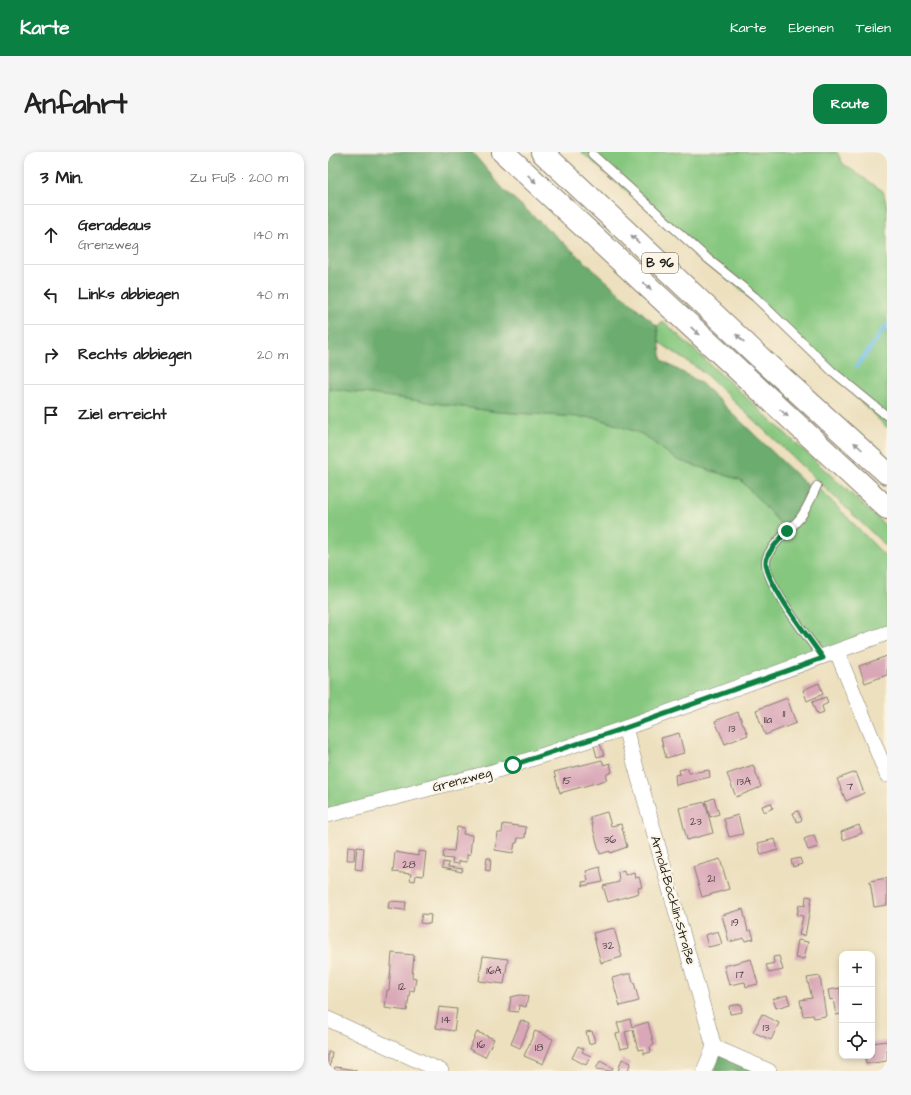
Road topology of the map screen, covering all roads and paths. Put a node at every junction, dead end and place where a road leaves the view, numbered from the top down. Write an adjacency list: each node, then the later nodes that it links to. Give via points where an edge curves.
1 (503, 152): 7 (highway, B 96, one-way to 7)
2 (542, 152): 5 (highway, B 96, one-way to 2)
3 (592, 154): 4 (lane, via 707,258 755,297 832,371)
4 (887, 416)
5 (887, 473)
6 (817, 486): 10 (lane, via 800,518 771,551 766,561 769,573 786,607)
7 (887, 508)
8 (887, 633): 9 (street, Grenzweg)
9 (838, 652): 10 (street, Grenzweg); 12 (street)
10 (823, 658): 11 (street, Grenzweg)
11 (625, 728): 13 (street, Grenzweg, via 492,772); 15 (street, Arnold-Böcklin-Straße)
12 (887, 774)
13 (328, 815)
14 (328, 1018): 16 (street)
15 (714, 1048): 17 (street); 18 (street)
16 (441, 1071)
17 (704, 1071)
18 (769, 1071)

